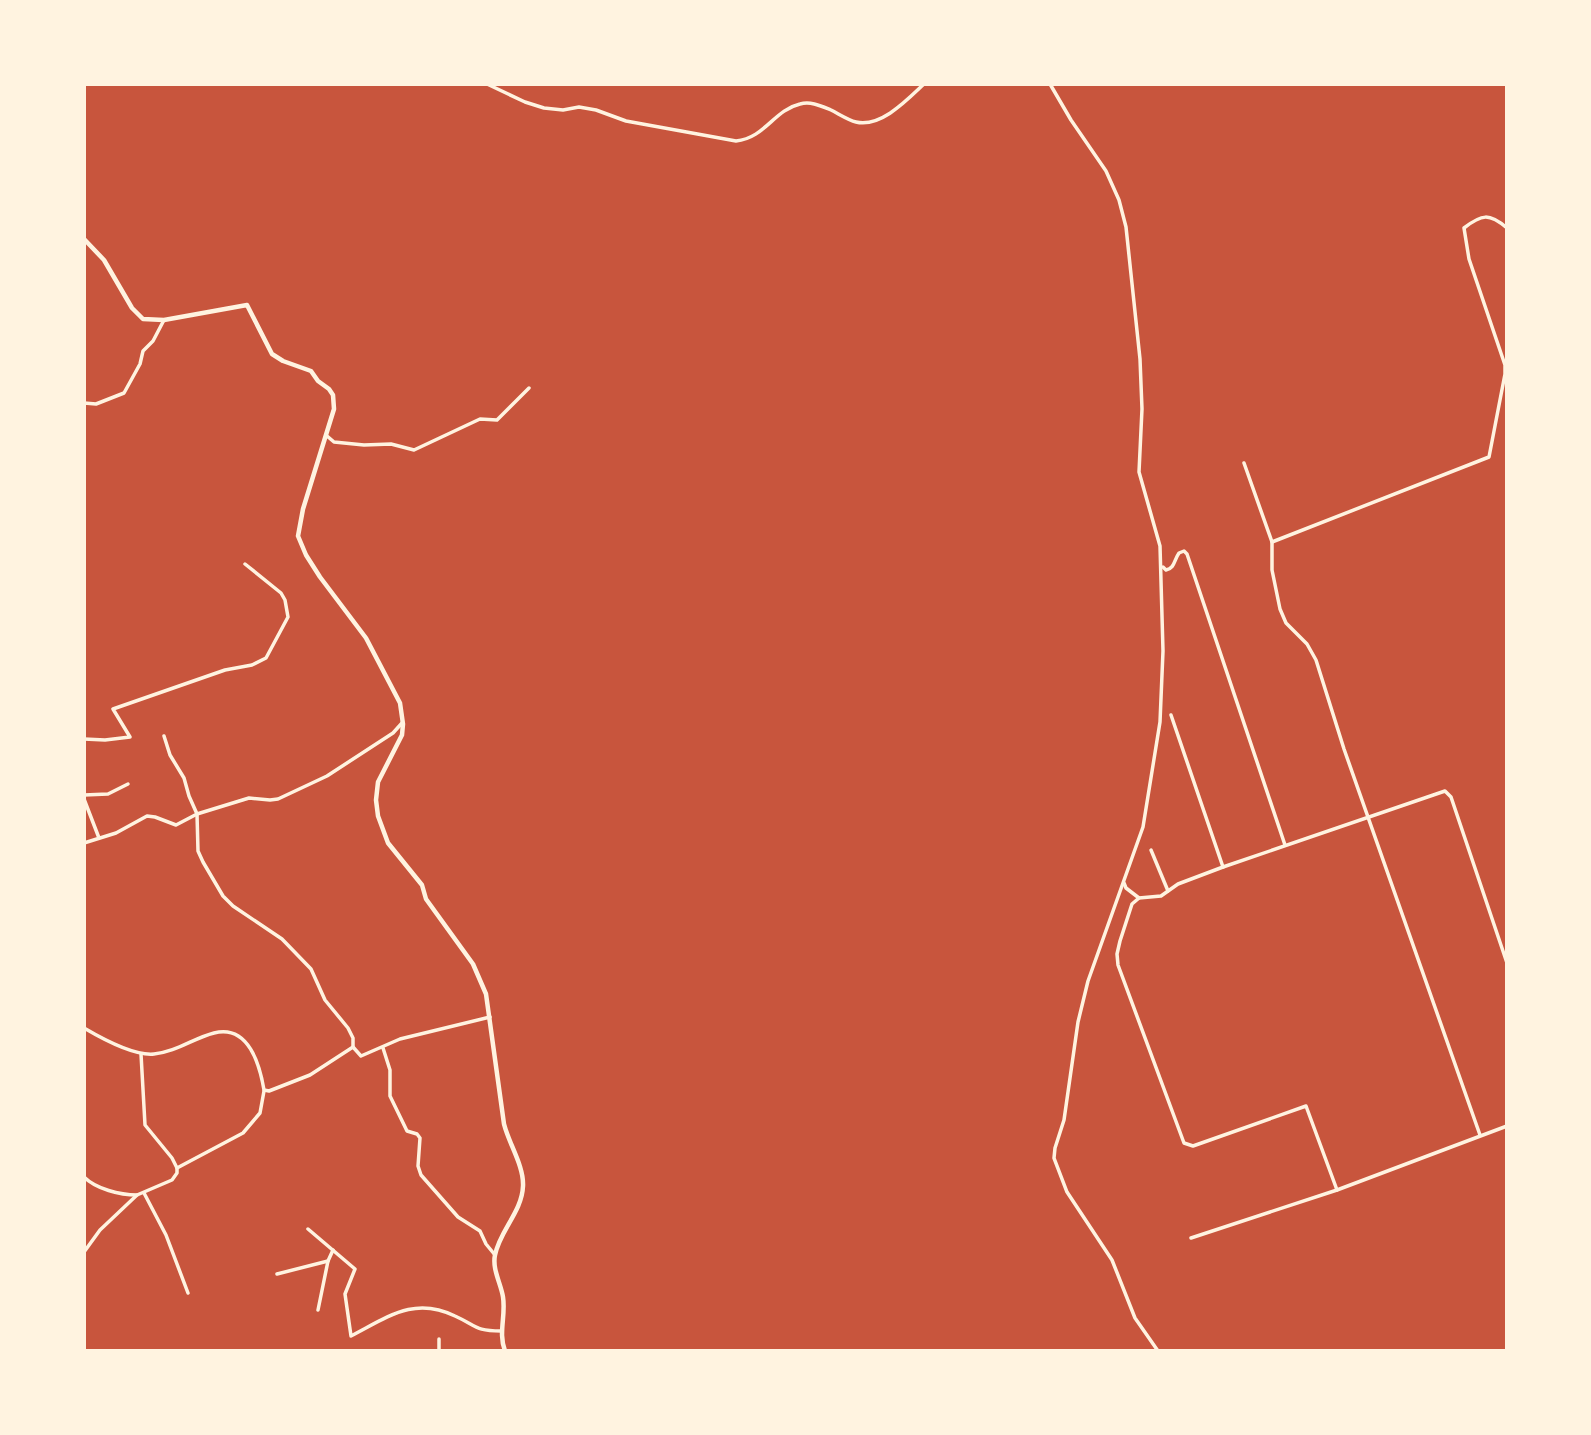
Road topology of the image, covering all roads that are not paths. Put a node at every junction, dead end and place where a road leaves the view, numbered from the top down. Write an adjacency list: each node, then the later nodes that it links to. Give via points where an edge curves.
1 (487, 84): 2 (street, via 544,108 579,107 626,121 736,141 753,138 788,108 806,103 856,122 870,121 897,108)
2 (925, 84)
3 (1050, 84): 13 (street, via 1106,171 1122,210 1140,350 1139,472)
4 (1507, 229): 11 (street, via 1486,216 1464,228 1469,259 1505,365 1489,457)
5 (84, 239): 6 (street, via 110,268 137,314 146,320)
6 (164, 320): 8 (street, via 143,351 124,393 96,404); 9 (street, via 249,306 272,354 311,371 333,395)
7 (529, 388): 9 (street, via 497,420 480,419 417,450 334,442)
8 (84, 403)
9 (327, 436): 15 (street, via 298,536 320,577 366,638 393,686)
10 (1244, 463): 11 (street)
11 (1272, 541): 21 (street, via 1280,609 1316,660)
12 (246, 564): 17 (street, via 285,600 288,617 266,658 113,709 130,737)
13 (1162, 566): 24 (street, via 1169,570 1179,553 1188,556); 27 (street, via 1158,737 1143,827)
14 (1171, 715): 26 (street)
15 (403, 721): 20 (street, via 393,733 295,792 270,800 249,798); 31 (street, via 400,739 376,788 380,824 388,843 473,964)
16 (164, 736): 20 (street)
17 (84, 739)
18 (128, 784): 19 (street, via 108,794)
19 (84, 797): 22 (street)
20 (197, 814): 22 (street, via 176,825 147,816); 33 (street, via 199,854 223,896 282,939 311,969 325,1000 348,1028)
21 (1369, 817): 24 (street); 30 (street, via 1448,792); 38 (street)
22 (99, 838): 23 (street)
23 (84, 843)
24 (1285, 845): 26 (street)
25 (1151, 850): 28 (street)
26 (1223, 866): 28 (street)
27 (1124, 883): 29 (street); 57 (street, via 1088,981 1054,1158 1067,1192 1111,1260 1135,1318)
28 (1168, 891): 29 (street, via 1156,898)
29 (1139, 898): 41 (street, via 1132,904 1117,960 1184,1143 1194,1146 1307,1106)
30 (1507, 963)
31 (490, 1017): 34 (street); 48 (street, via 504,1124 524,1183)
32 (84, 1028): 35 (street)
33 (353, 1046): 34 (street, via 361,1056); 36 (street, via 310,1075)
34 (383, 1047): 48 (street, via 390,1070 390,1096 407,1131 420,1138 421,1175 458,1217 480,1231)
35 (141, 1054): 36 (street, via 176,1049 213,1033 236,1035 256,1057); 39 (street, via 145,1125)
36 (264, 1090): 39 (street, via 260,1113 243,1133)
37 (1507, 1126): 38 (street)
38 (1480, 1135): 41 (street)
39 (177, 1168): 42 (street, via 172,1180)
40 (84, 1177): 43 (street, via 93,1185)
41 (1337, 1189): 45 (street)
42 (144, 1193): 43 (street); 51 (street)
43 (137, 1195): 47 (street)
44 (308, 1229): 46 (street)
45 (1191, 1238)
46 (333, 1250): 49 (street); 53 (street, via 355,1269 345,1294 351,1336 419,1306 440,1309 480,1330)
47 (84, 1252)
48 (495, 1255): 53 (street, via 503,1302)
49 (328, 1261): 50 (street); 52 (street)
50 (277, 1274)
51 (188, 1293)
52 (318, 1310)
53 (501, 1331): 56 (street)
54 (439, 1339): 55 (street)
55 (439, 1351)
56 (505, 1351)
57 (1158, 1351)

